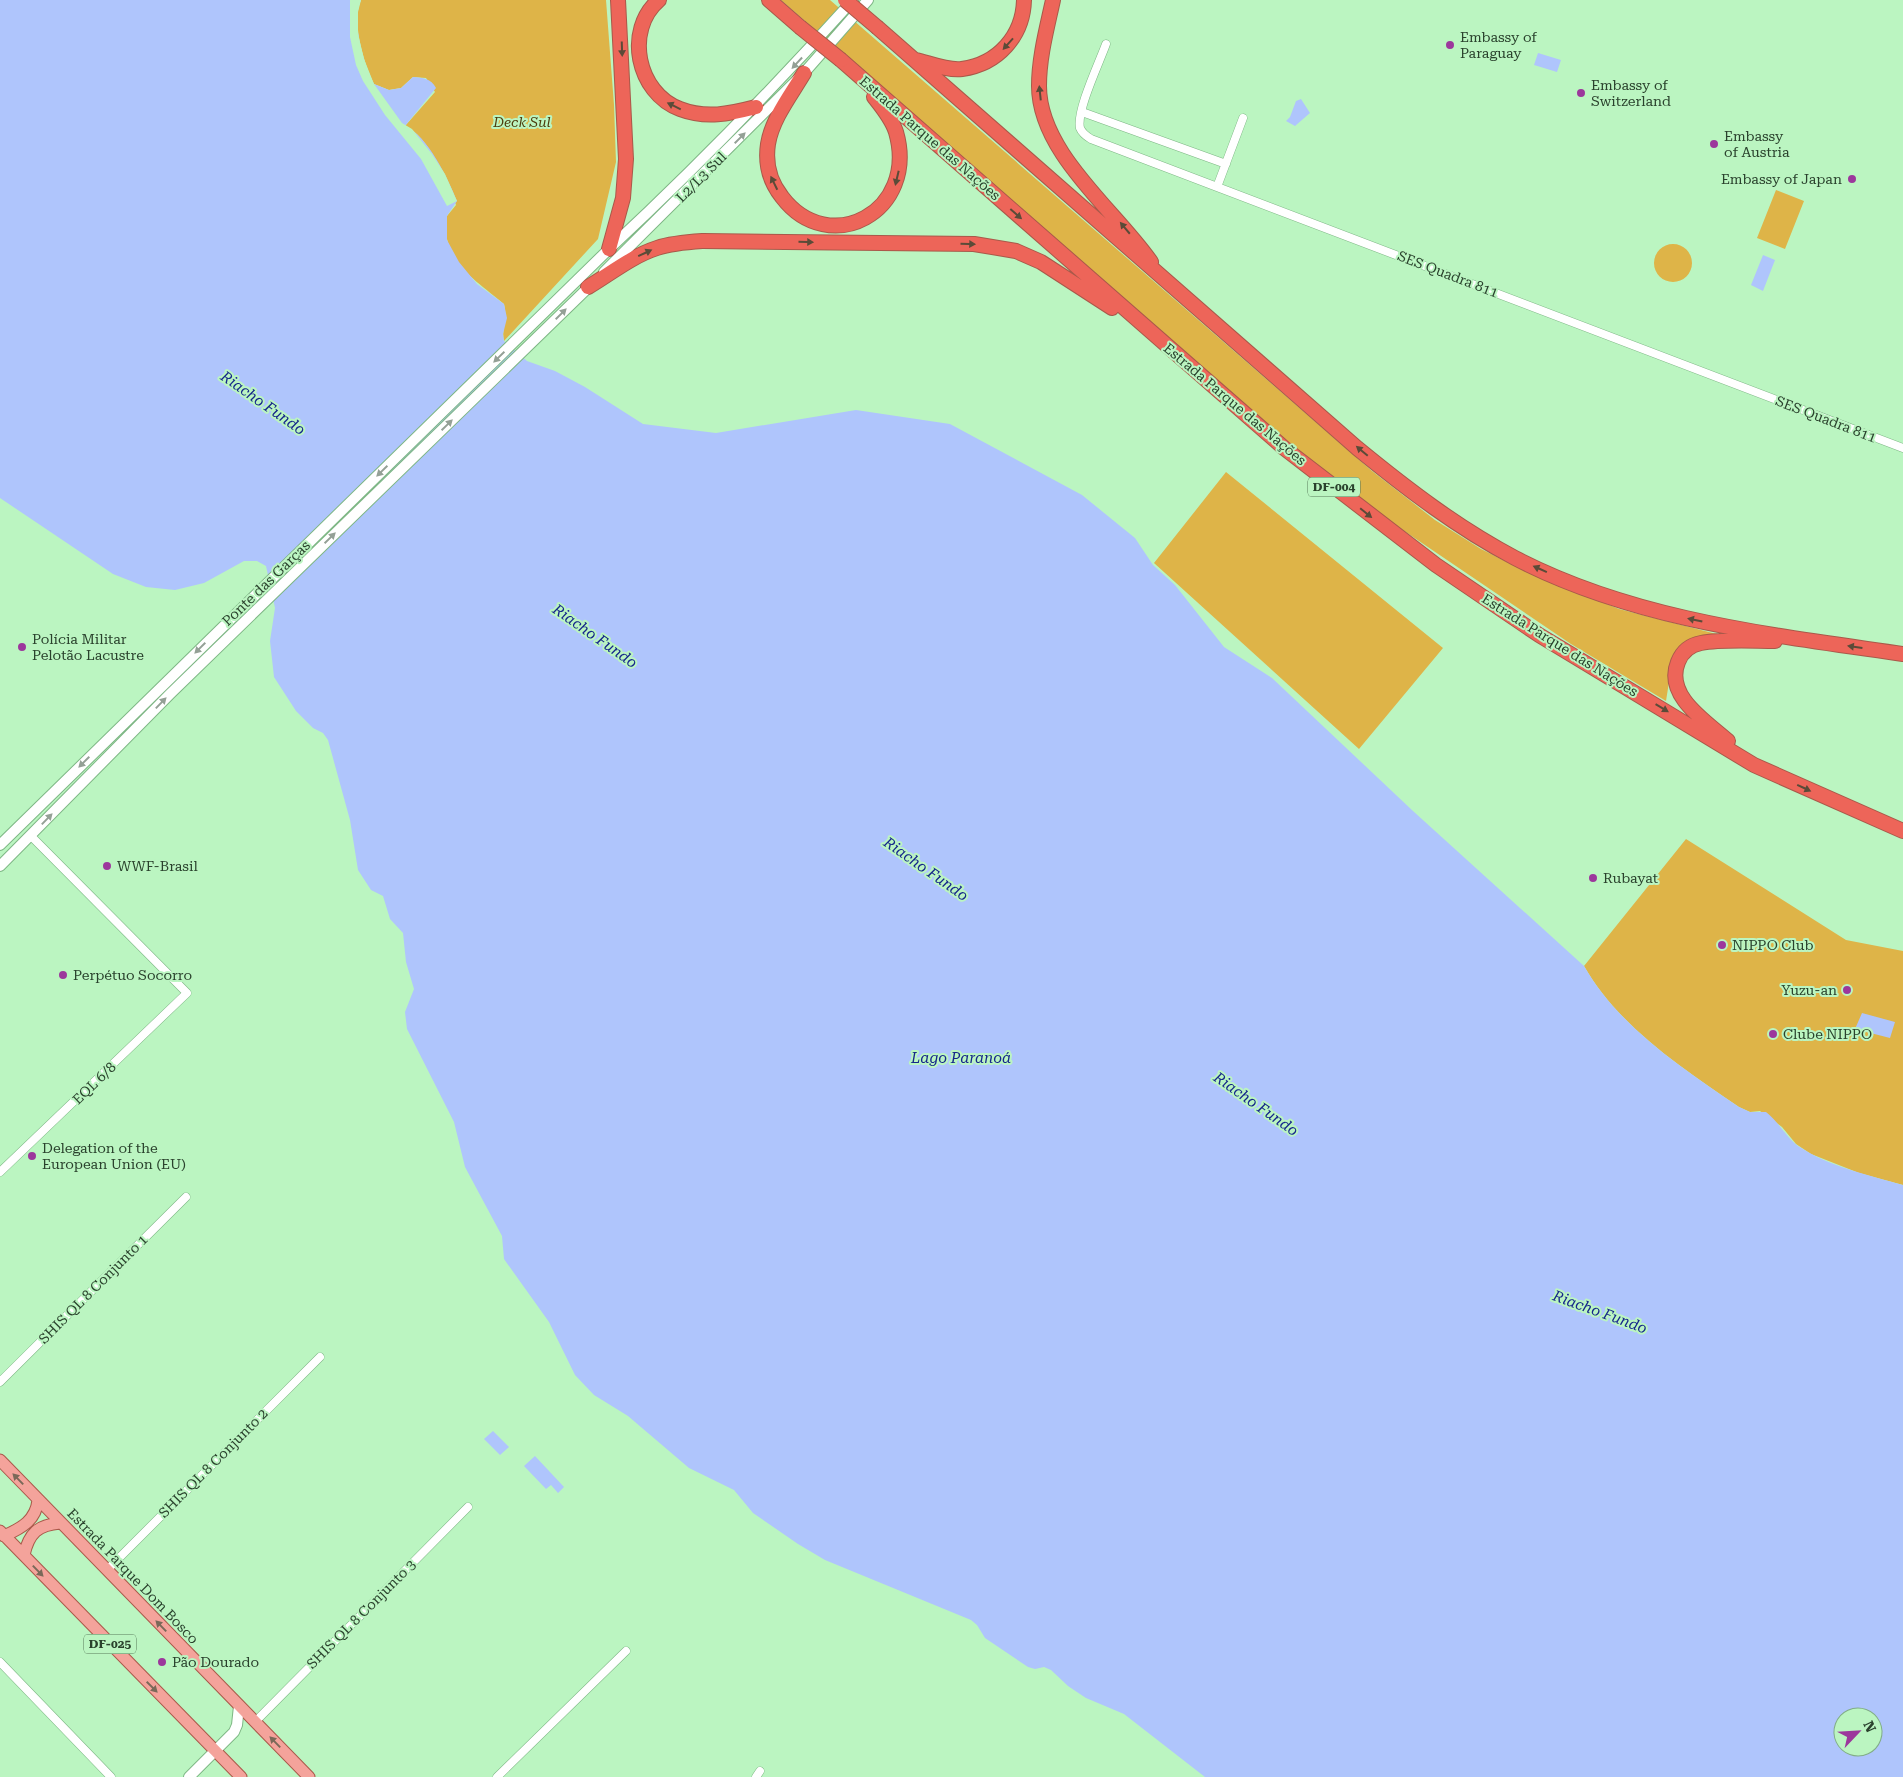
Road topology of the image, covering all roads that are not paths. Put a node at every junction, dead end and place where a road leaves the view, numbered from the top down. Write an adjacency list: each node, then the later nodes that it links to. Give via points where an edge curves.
1 (618, 0): 18 (highway, one-way to 18, via 626,166 623,198)
2 (659, 0): 13 (highway, one-way to 2, via 702,115 669,104 655,92 644,74 639,46 645,20)
3 (769, 0): 11 (highway, Estrada Parque das Nações / DF-004, bridge)
4 (846, 0): 10 (highway, bridge)
5 (852, 0): 13 (main road, L2/L3 Sul, one-way to 13)
6 (868, 0): 12 (main road, L2/L3 Sul)
7 (1024, 0): 10 (highway, one-way to 10, via 1019,28 1010,44 989,61 961,69)
8 (1053, 0): 19 (highway, one-way to 8, via 1080,176 1047,124 1038,88)
9 (1106, 44): 14 (street, SES Quadra 811)
10 (912, 59): 19 (highway)
11 (845, 63): 12 (highway, one-way to 12, via 887,114 899,146 895,187 884,205 856,223 808,220 787,204 772,182 767,167 772,131); 22 (highway, Estrada Parque das Nações / DF-004, one-way to 22)
12 (804, 73): 20 (main road, L2/L3 Sul, one-way to 12)
13 (756, 107): 18 (main road, L2/L3 Sul)
14 (1082, 112): 16 (street); 17 (street, SES Quadra 811, via 1082,132 1090,140)
15 (1243, 118): 16 (street)
16 (1226, 164): 17 (street)
17 (1217, 187): 24 (street, SES Quadra 811)
18 (609, 249): 21 (main road, L2/L3 Sul)
19 (1165, 281): 25 (highway, one-way to 19, via 1681,617 1604,595 1516,558 1466,530 1407,489)
20 (588, 287): 22 (highway, one-way to 22, via 639,256 679,243 990,246 1016,251 1041,262); 23 (main road, L2/L3 Sul, one-way to 20)
21 (534, 323): 30 (main road, Ponte das Garças, one-way to 30)
22 (1157, 338): 27 (highway, Estrada Parque das Nações / DF-004, one-way to 27, via 1284,448 1436,565 1539,635)
23 (527, 348): 29 (main road, Ponte das Garças, one-way to 23, via 245,621)
24 (1903, 448)
25 (1805, 640): 26 (highway, one-way to 25); 27 (highway, via 1701,643 1680,656 1676,668 1678,691 1687,704)
26 (1903, 654)
27 (1754, 765): 28 (highway, Estrada Parque das Nações / DF-004, one-way to 28)
28 (1903, 831)
29 (31, 836): 31 (main road, Ponte das Garças); 32 (street, EQL 6/8, via 187,994)
30 (0, 845)
31 (0, 866)
32 (0, 1172)
33 (186, 1197): 35 (street, SHIS QL 8 Conjunto 1)
34 (320, 1357): 42 (street, SHIS QL 8 Conjunto 2)
35 (0, 1382)
36 (0, 1460): 37 (main road, Estrada Parque Dom Bosco, one-way to 36)
37 (38, 1500): 39 (main road, Estrada Parque Dom Bosco); 40 (main road, via 32,1518 17,1530)
38 (468, 1507): 46 (street, SHIS QL 8 Conjunto 3)
39 (60, 1523): 41 (main road, via 46,1524 35,1530 28,1538); 42 (main road, Estrada Parque Dom Bosco)
40 (2, 1533): 41 (main road, DF-025)
41 (24, 1556): 47 (main road, DF-025, one-way to 47)
42 (107, 1570): 45 (main road, Estrada Parque Dom Bosco, one-way to 42)
43 (626, 1651): 54 (street)
44 (0, 1662): 50 (street)
45 (239, 1706): 46 (main road, Estrada Parque Dom Bosco); 48 (main road, via 237,1726)
46 (255, 1722): 53 (main road, Estrada Parque Dom Bosco, one-way to 46)
47 (206, 1742): 48 (main road, DF-025); 49 (main road)
48 (216, 1751): 49 (main road); 52 (main road, DF-025)
49 (200, 1766): 51 (main road)
50 (111, 1777)
51 (189, 1777)
52 (241, 1777)
53 (309, 1777)
54 (497, 1777)

